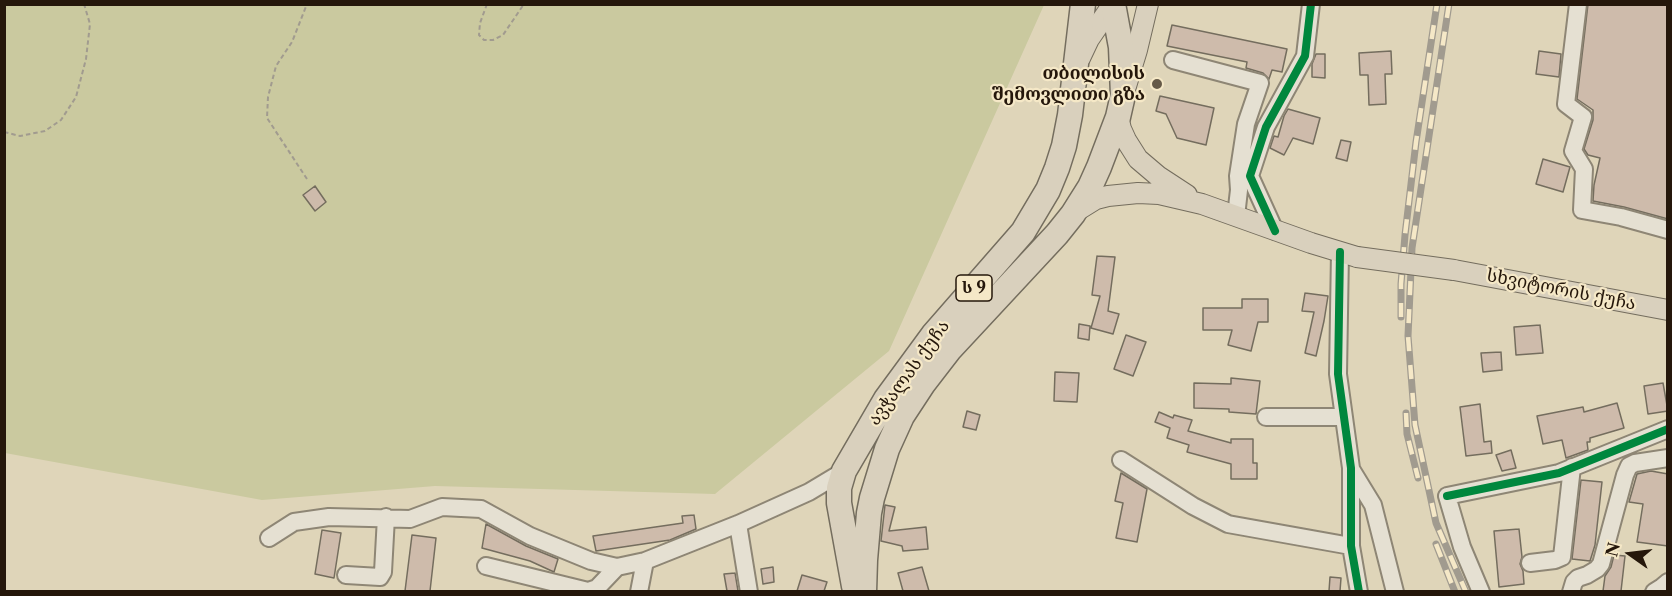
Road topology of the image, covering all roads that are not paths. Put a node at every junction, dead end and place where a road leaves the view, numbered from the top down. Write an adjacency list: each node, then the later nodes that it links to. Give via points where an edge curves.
1 (1083, 4): 9 (highway, ავჭალას ქუჩა / ს 9)
2 (1113, 4): 6 (main road); 7 (highway, ს 9)
3 (1148, 4): 10 (main road)
4 (1311, 4): 15 (street, via 1305,56 1266,127 1250,176)
5 (1578, 4): 14 (street, via 1566,104 1583,117 1573,151 1584,169 1582,210)
6 (1089, 39): 7 (highway, via 1103,33); 9 (main road)
7 (1121, 47): 10 (highway, ს 9)
8 (1173, 60): 13 (street, via 1260,83 1246,124)
9 (1076, 66): 25 (highway, ავჭალას ქუჩა / ს 9, via 1064,146 1036,212 933,335 874,419)
10 (1120, 106): 11 (main road, via 1120,129 1138,159); 12 (highway, ავჭალას ქუჩა / ს 9, via 1099,167)
11 (1202, 204): 12 (main road, via 1159,194 1129,193 1096,199); 13 (main road)
12 (1073, 214): 28 (highway, ავჭალას ქუჩა / ს 9, via 923,384 893,435)
13 (1236, 216): 15 (main road)
14 (1668, 230)
15 (1275, 231): 16 (main road)
16 (1348, 254): 17 (main road, სხვიტორის ქუჩა, bridge); 19 (street, via 1338,374)
17 (1668, 310)
18 (1266, 417): 19 (street)
19 (1343, 417): 24 (street)
20 (1668, 429): 23 (street)
21 (1668, 458): 46 (street, via 1629,466 1601,564 1578,578)
22 (1121, 460): 32 (street, via 1228,524)
23 (1572, 467): 34 (street, via 1562,557); 45 (street, via 1447,496 1462,547)
24 (1351, 468): 32 (street); 44 (street, via 1373,505)
25 (844, 471): 26 (street); 27 (highway, ავჭალას ქუჩა / ს 9)
26 (809, 492): 27 (street); 30 (street)
27 (839, 496): 28 (highway, via 856,504); 41 (highway, ავჭალას ქუჩა / ს 9)
28 (872, 498): 42 (highway, ავჭალას ქუჩა / ს 9)
29 (386, 517): 31 (street, via 329,516 294,522); 36 (street, via 410,519 442,507 481,509 530,536 591,561); 37 (street, via 380,577)
30 (738, 524): 33 (street); 40 (street)
31 (269, 538)
32 (1351, 546): 43 (street)
33 (645, 561): 36 (street); 39 (street)
34 (1530, 563)
35 (486, 566): 36 (street, via 588,591 597,588)
36 (617, 567)
37 (346, 575)
38 (1668, 582): 47 (street)
39 (639, 591)
40 (749, 591)
41 (855, 591)
42 (864, 591)
43 (1359, 591)
44 (1395, 591)
45 (1481, 591)
46 (1571, 591)
47 (1654, 591)

